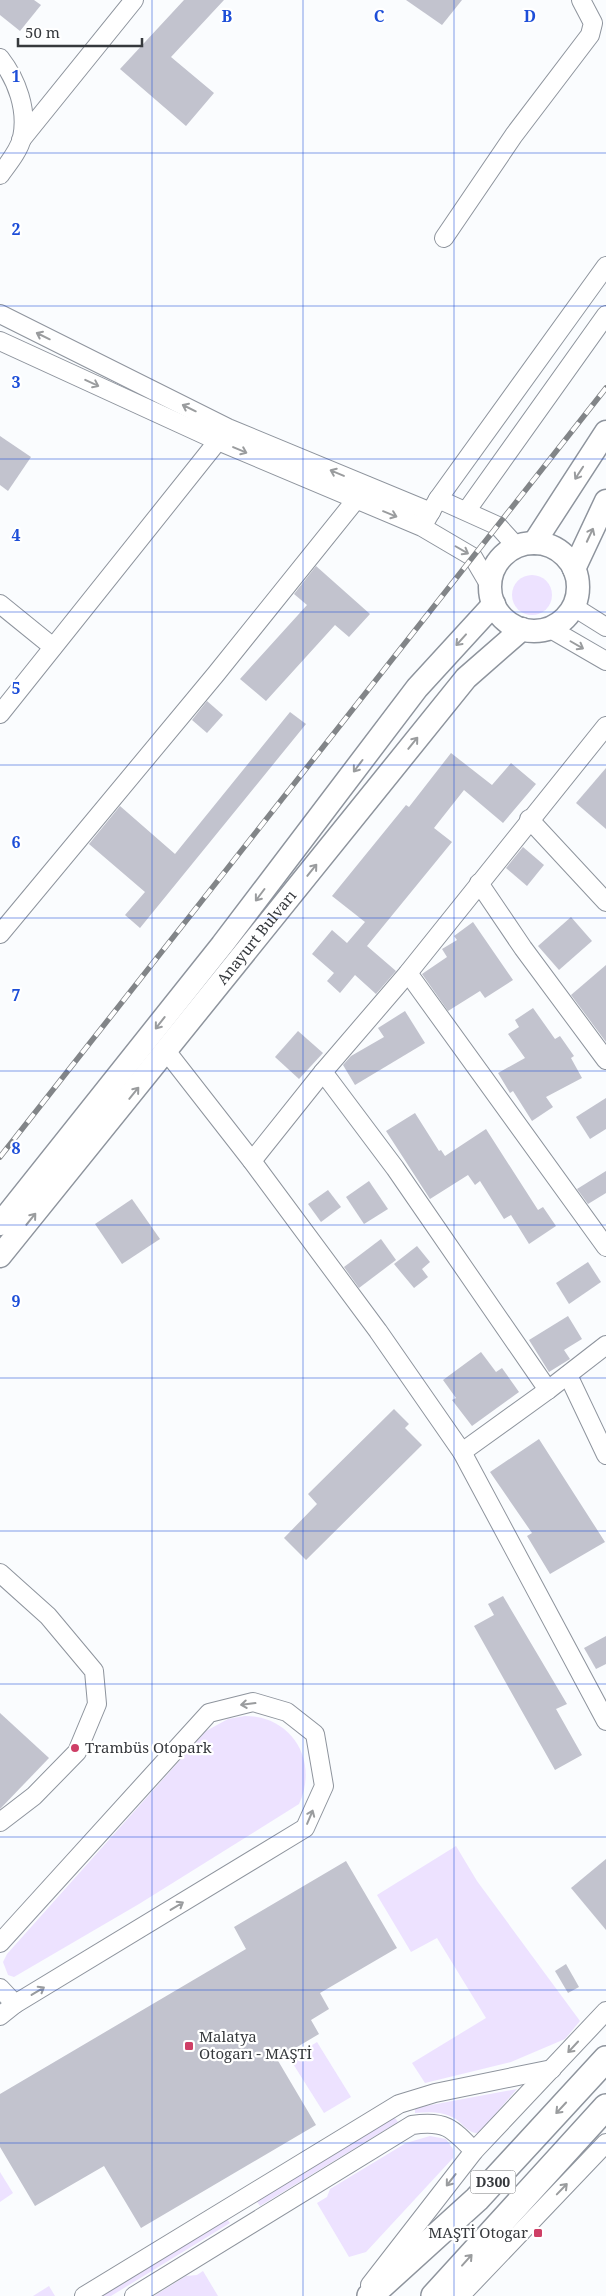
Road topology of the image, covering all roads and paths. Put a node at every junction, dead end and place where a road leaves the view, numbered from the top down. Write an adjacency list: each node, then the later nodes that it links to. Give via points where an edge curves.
1 (134, 0): 5 (street)
2 (581, 0): 3 (street)
3 (599, 20): 7 (street, via 514,135)
4 (0, 58): 5 (street, via 13,75 22,107)
5 (22, 140): 6 (street)
6 (0, 176)
7 (444, 238)
8 (606, 266): 18 (street)
9 (0, 314): 13 (street, one-way to 9)
10 (606, 316): 17 (street)
11 (0, 341): 13 (street, one-way to 13)
12 (606, 432): 19 (main road, one-way to 19)
13 (223, 434): 14 (street, one-way to 13); 15 (street, one-way to 15); 27 (street)
14 (367, 486): 15 (street); 18 (street)
15 (356, 500): 18 (street, one-way to 18); 34 (street)
16 (606, 501): 20 (main road, one-way to 16)
17 (467, 510): 18 (street); 19 (street)
18 (431, 513): 21 (street, one-way to 21, via 473,557)
19 (525, 545): 20 (main road, via 551,547 559,551); 21 (main road, via 496,565)
20 (574, 569): 23 (main road, via 578,594)
21 (492, 595): 26 (main road, via 506,621); 40 (main road, Anayurt Bulvarı, one-way to 40, via 417,688 222,945)
22 (0, 604): 27 (street)
23 (574, 607): 24 (street); 25 (main road, via 566,618)
24 (606, 626)
25 (549, 628): 26 (main road); 28 (street, one-way to 28)
26 (522, 629): 36 (main road, Anayurt Bulvarı, one-way to 26, via 466,678)
27 (53, 647): 29 (street)
28 (606, 661)
29 (0, 714)
30 (606, 726): 31 (street)
31 (529, 819): 32 (street); 33 (street)
32 (479, 883): 35 (street); 37 (street)
33 (606, 902)
34 (0, 934)
35 (408, 973): 38 (street); 41 (street)
36 (167, 1052): 39 (street); 42 (main road, Anayurt Bulvarı, one-way to 36)
37 (606, 1060)
38 (323, 1072): 39 (street); 45 (street, via 395,1168)
39 (252, 1161): 46 (street)
40 (0, 1224)
41 (606, 1247)
42 (0, 1256)
43 (606, 1345): 44 (street)
44 (568, 1375): 45 (street); 47 (street)
45 (548, 1390): 46 (street)
46 (462, 1452): 49 (street)
47 (606, 1455)
48 (0, 1573): 50 (street, via 48,1616 94,1671 97,1704 77,1752 34,1796)
49 (606, 1720)
50 (0, 1822)
51 (0, 1943): 53 (street, one-way to 51, via 305,1828 324,1786 315,1734 287,1712 253,1702 209,1713)
52 (0, 1988): 53 (street)
53 (15, 2004): 55 (street)
54 (606, 2011): 57 (street, one-way to 57)
55 (0, 2016)
56 (606, 2059): 66 (highway, D300, one-way to 66, via 477,2199)
57 (552, 2068): 58 (street); 62 (street)
58 (399, 2104): 60 (street); 63 (street)
59 (606, 2107): 67 (highway, D300, one-way to 59)
60 (412, 2126): 62 (street, via 443,2125 455,2131); 64 (street)
61 (606, 2143): 68 (street, one-way to 61)
62 (474, 2151): 65 (street, one-way to 65)
63 (84, 2296)
64 (134, 2296)
65 (361, 2296)
66 (370, 2296)
67 (434, 2296)
68 (460, 2296)

